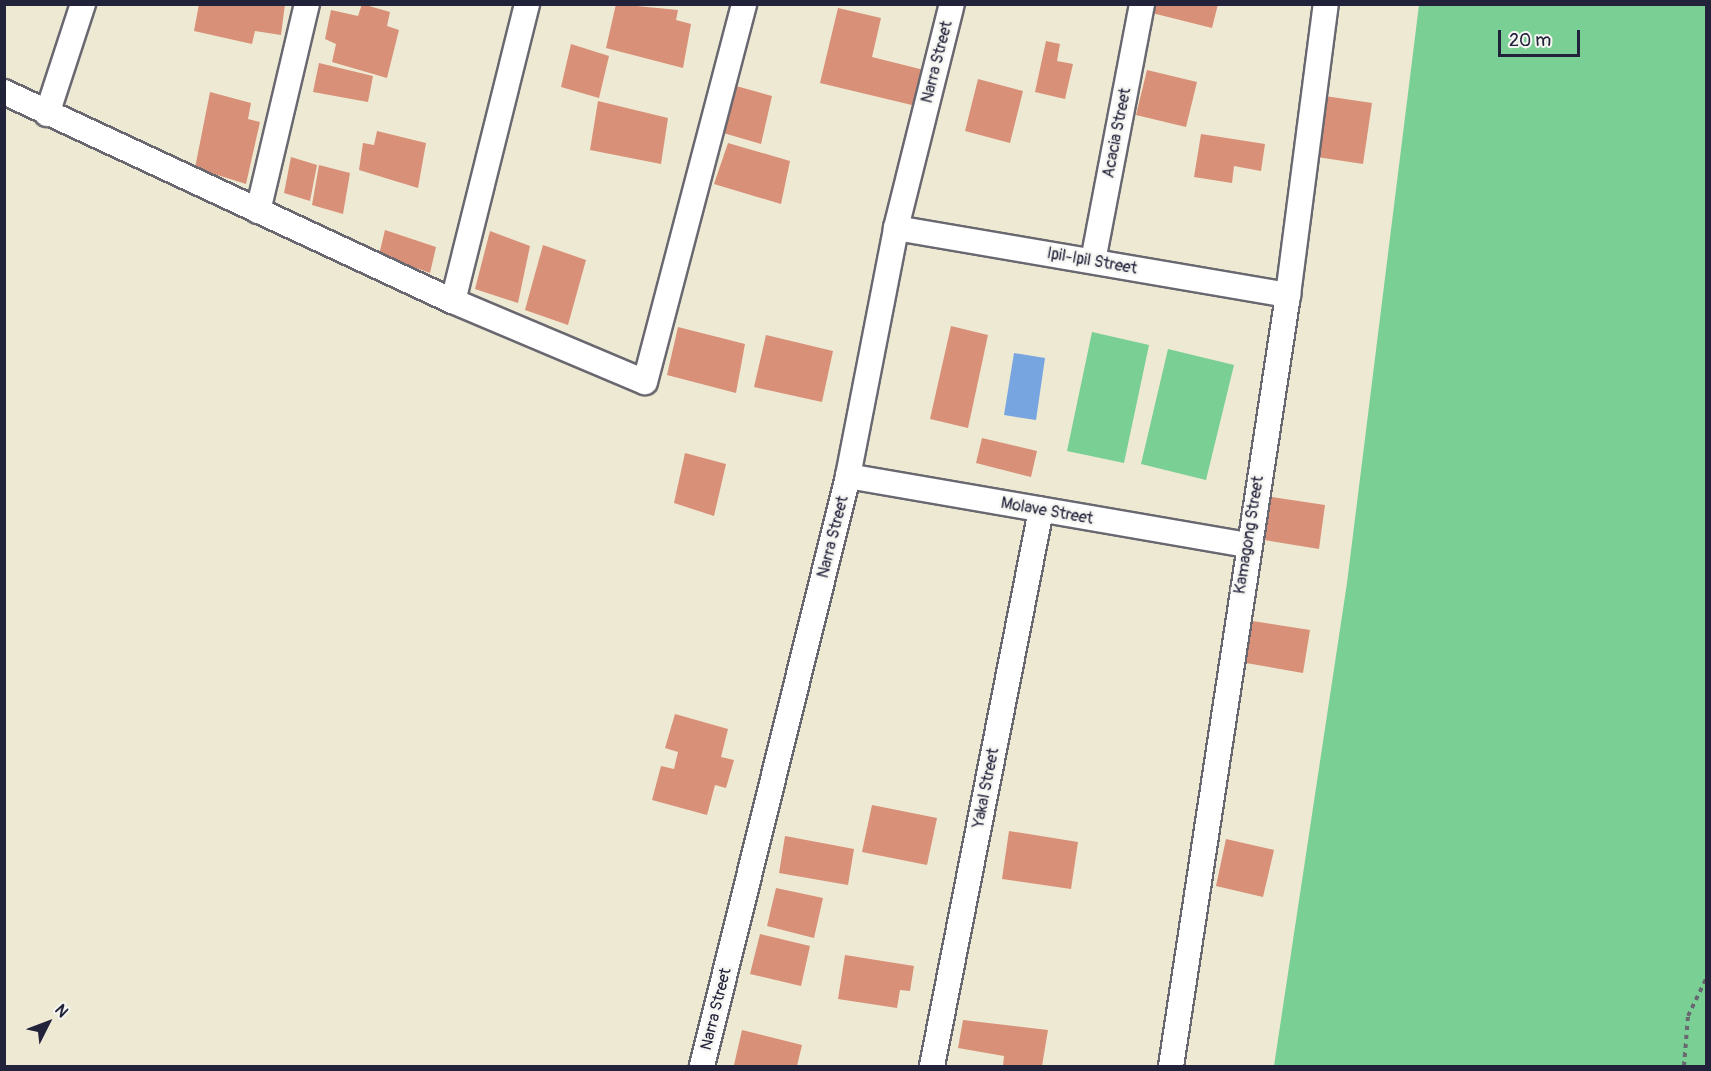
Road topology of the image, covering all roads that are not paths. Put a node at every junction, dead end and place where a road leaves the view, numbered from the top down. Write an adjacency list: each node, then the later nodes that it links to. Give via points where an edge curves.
1 (83, 4): 9 (street)
2 (307, 4): 10 (street)
3 (527, 4): 14 (street)
4 (744, 4): 14 (street, via 645,382)
5 (952, 4): 11 (street, Narra Street)
6 (1142, 4): 12 (street, Acacia Street)
7 (1326, 4): 13 (street, Kamagong Street)
8 (4, 92): 9 (street)
9 (47, 114): 10 (street)
10 (258, 211): 14 (street)
11 (896, 228): 12 (street, Ipil-Ipil Street); 15 (street, Narra Street)
12 (1092, 261): 13 (street, Ipil-Ipil Street)
13 (1288, 295): 17 (street, Kamagong Street)
14 (453, 301)
15 (848, 476): 16 (street, Molave Street); 18 (street, Narra Street)
16 (1041, 510): 17 (street, Molave Street); 19 (street, Yakal Street)
17 (1246, 545): 20 (street, Kamagong Street)
18 (702, 1066)
19 (932, 1066)
20 (1171, 1066)

